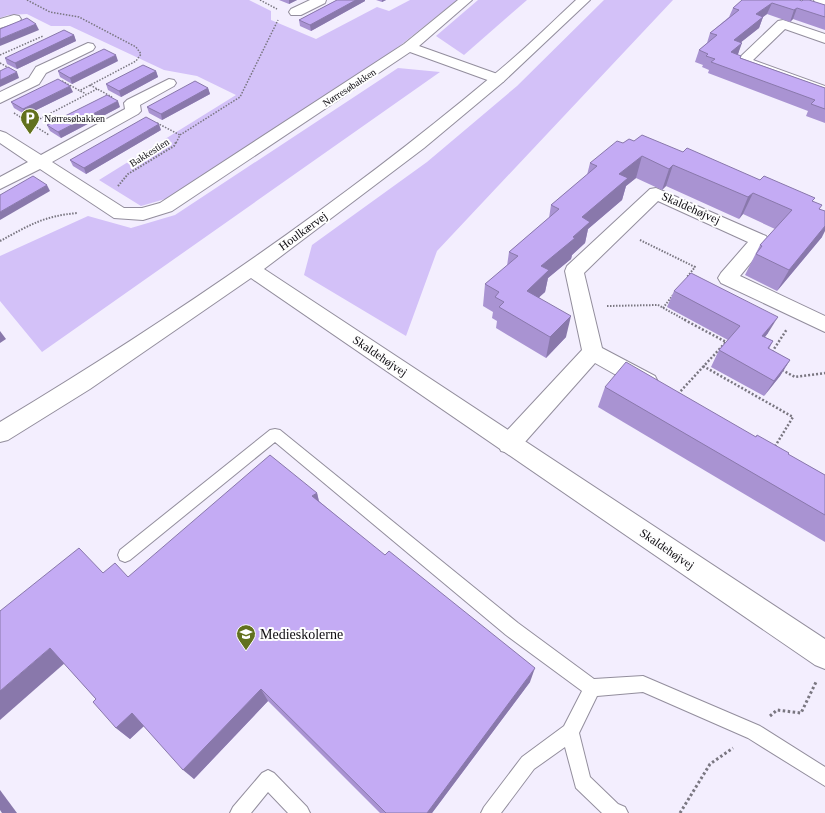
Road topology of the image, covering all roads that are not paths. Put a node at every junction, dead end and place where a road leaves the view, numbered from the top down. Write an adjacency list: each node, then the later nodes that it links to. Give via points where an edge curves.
1 (320, 0): 6 (street)
2 (466, 0): 11 (street, Nørresøbakken)
3 (584, 0): 12 (street, Houlkærvej)
4 (820, 0): 5 (street)
5 (825, 1)
6 (296, 12)
7 (14, 19): 8 (street)
8 (0, 24)
9 (825, 38): 14 (street, via 782,24 743,61)
10 (88, 47): 15 (street, via 41,70 34,81)
11 (410, 48): 12 (street); 17 (street, Nørresøbakken, via 166,207 143,214 120,214)
12 (498, 79): 19 (street, Houlkærvej, via 418,145)
13 (169, 83): 17 (street, via 132,103 133,111)
14 (825, 91)
15 (0, 98)
16 (0, 136): 17 (street, Nørresøbakken)
17 (40, 162): 18 (street)
18 (0, 184)
19 (251, 269): 23 (street, Houlkærvej, via 82,383); 24 (street, Skaldehøjvej)
20 (823, 320): 21 (street, Skaldehøjvej, via 798,312 728,278 760,240 656,193 574,271)
21 (594, 352): 22 (street); 24 (street)
22 (674, 398)
23 (0, 433)
24 (509, 444): 26 (street, Skaldehøjvej)
25 (125, 555): 27 (lane, via 276,434 512,629)
26 (825, 655)
27 (592, 688): 28 (lane); 29 (lane, via 643,684 754,732)
28 (570, 732): 32 (lane, via 528,763); 33 (lane, via 582,782 612,810)
29 (825, 777)
30 (239, 813): 31 (lane, via 268,779)
31 (301, 813)
32 (490, 813)
33 (619, 813)

